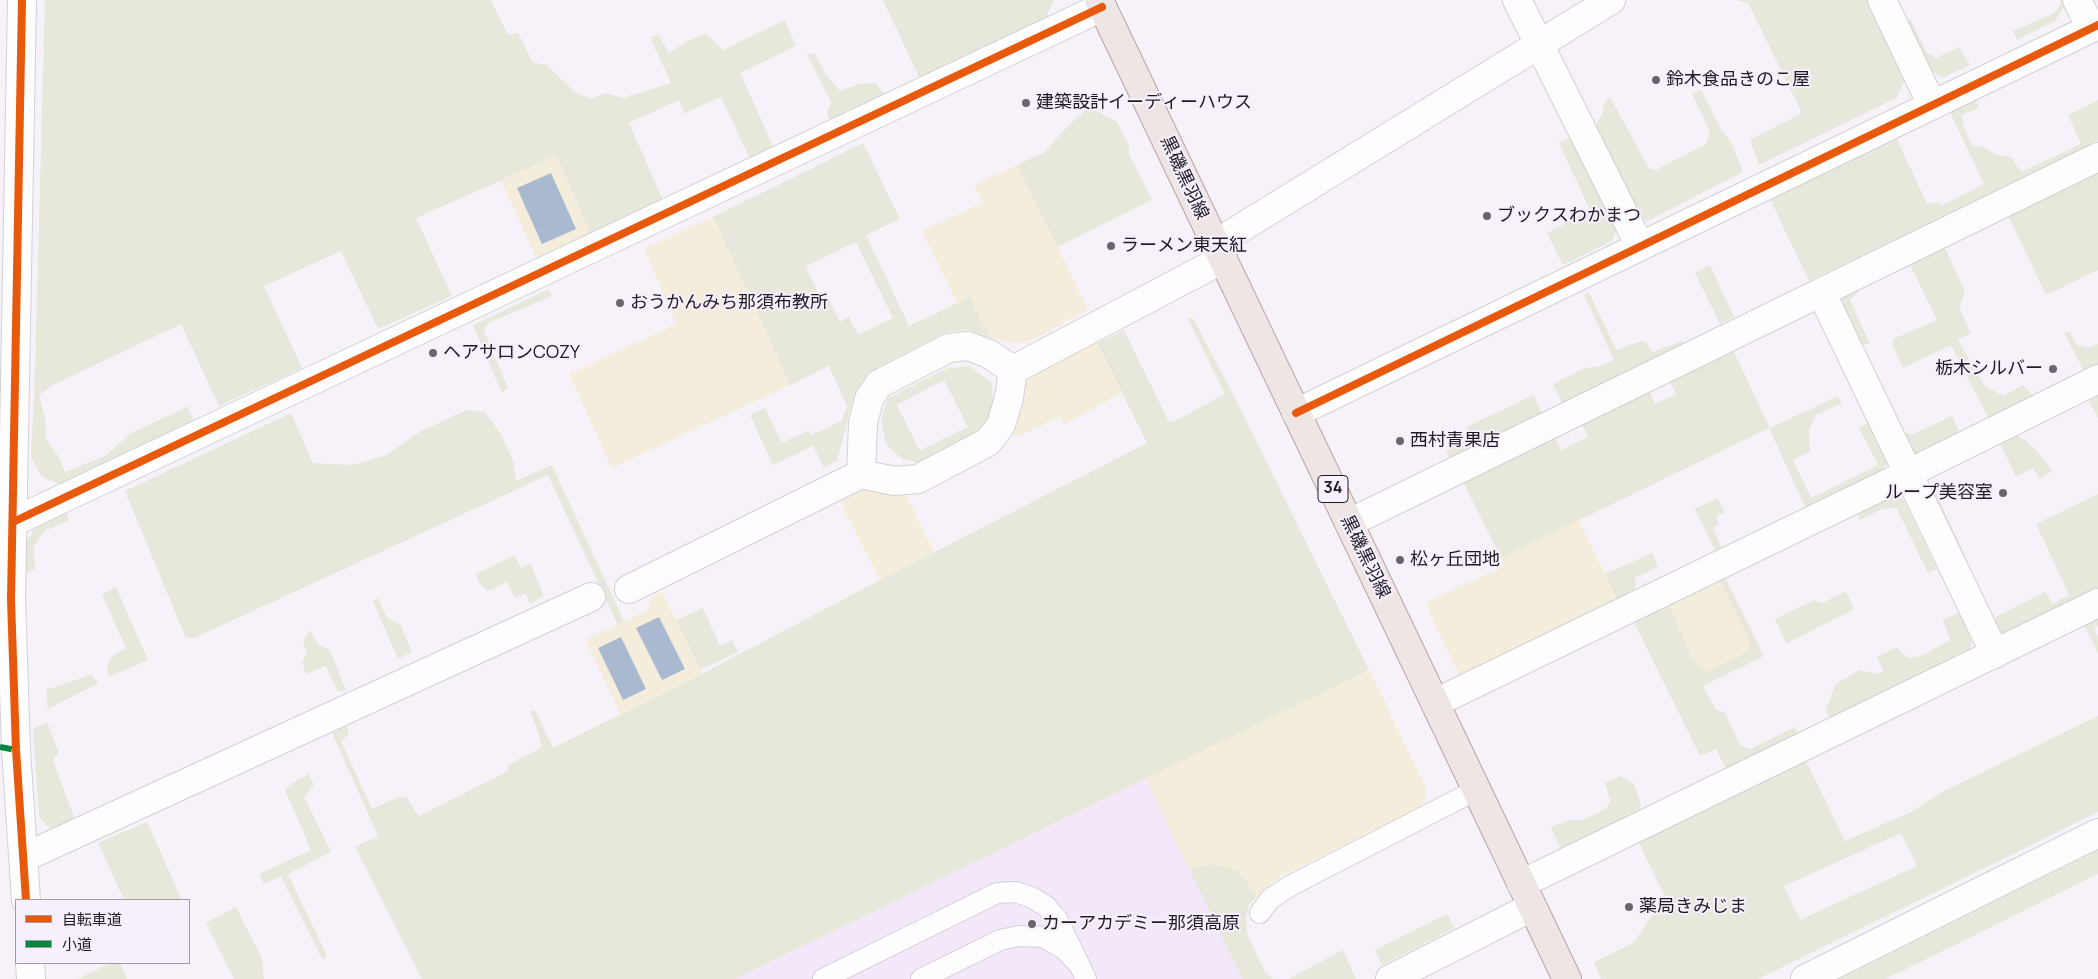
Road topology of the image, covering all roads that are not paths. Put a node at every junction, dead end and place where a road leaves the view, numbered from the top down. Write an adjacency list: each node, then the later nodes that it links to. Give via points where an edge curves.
1 (1517, 0): 8 (street)
2 (1611, 0): 8 (street)
3 (1882, 0): 9 (street)
4 (2078, 0): 7 (street)
5 (26, 2): 19 (street)
6 (1100, 3): 12 (main road, 黒磯黒羽線 / 34); 19 (street)
7 (2094, 26): 9 (street)
8 (1540, 45): 11 (street); 12 (street)
9 (1932, 105): 11 (street)
10 (2098, 157): 13 (street)
11 (1640, 246): 16 (street)
12 (1219, 252): 14 (street); 16 (main road, 黒磯黒羽線 / 34)
13 (1821, 292): 17 (street); 20 (street)
14 (1013, 370): 18 (street, via 1001,425 988,442 918,478 894,480); 18 (street, via 968,346 949,348 879,384 869,399 863,423)
15 (2098, 379): 17 (street)
16 (1296, 413): 20 (main road, 黒磯黒羽線 / 34)
17 (1908, 473): 24 (street); 25 (street)
18 (861, 474): 21 (street)
19 (13, 522): 28 (street, via 12,636)
20 (1349, 523): 25 (main road, 黒磯黒羽線 / 34)
21 (629, 589)
22 (591, 597): 28 (street)
23 (2098, 603): 24 (street)
24 (1995, 654): 29 (street)
25 (1435, 703): 26 (main road, 黒磯黒羽線 / 34)
26 (1476, 790): 29 (main road, 黒磯黒羽線 / 34); 31 (lane, via 1290,886 1270,899)
27 (2098, 833): 39 (street)
28 (23, 858): 30 (street)
29 (1527, 896): 37 (street); 38 (main road, 黒磯黒羽線 / 34)
30 (26, 899)
31 (1260, 913)
32 (30, 964): 34 (street)
33 (1083, 973): 35 (lane, via 1057,919 1034,898 1016,892 997,893); 36 (lane, via 1064,948 1043,937 1019,936 1000,940)
34 (31, 979)
35 (823, 979)
36 (921, 979)
37 (1390, 979)
38 (1566, 979)
39 (1805, 979)

